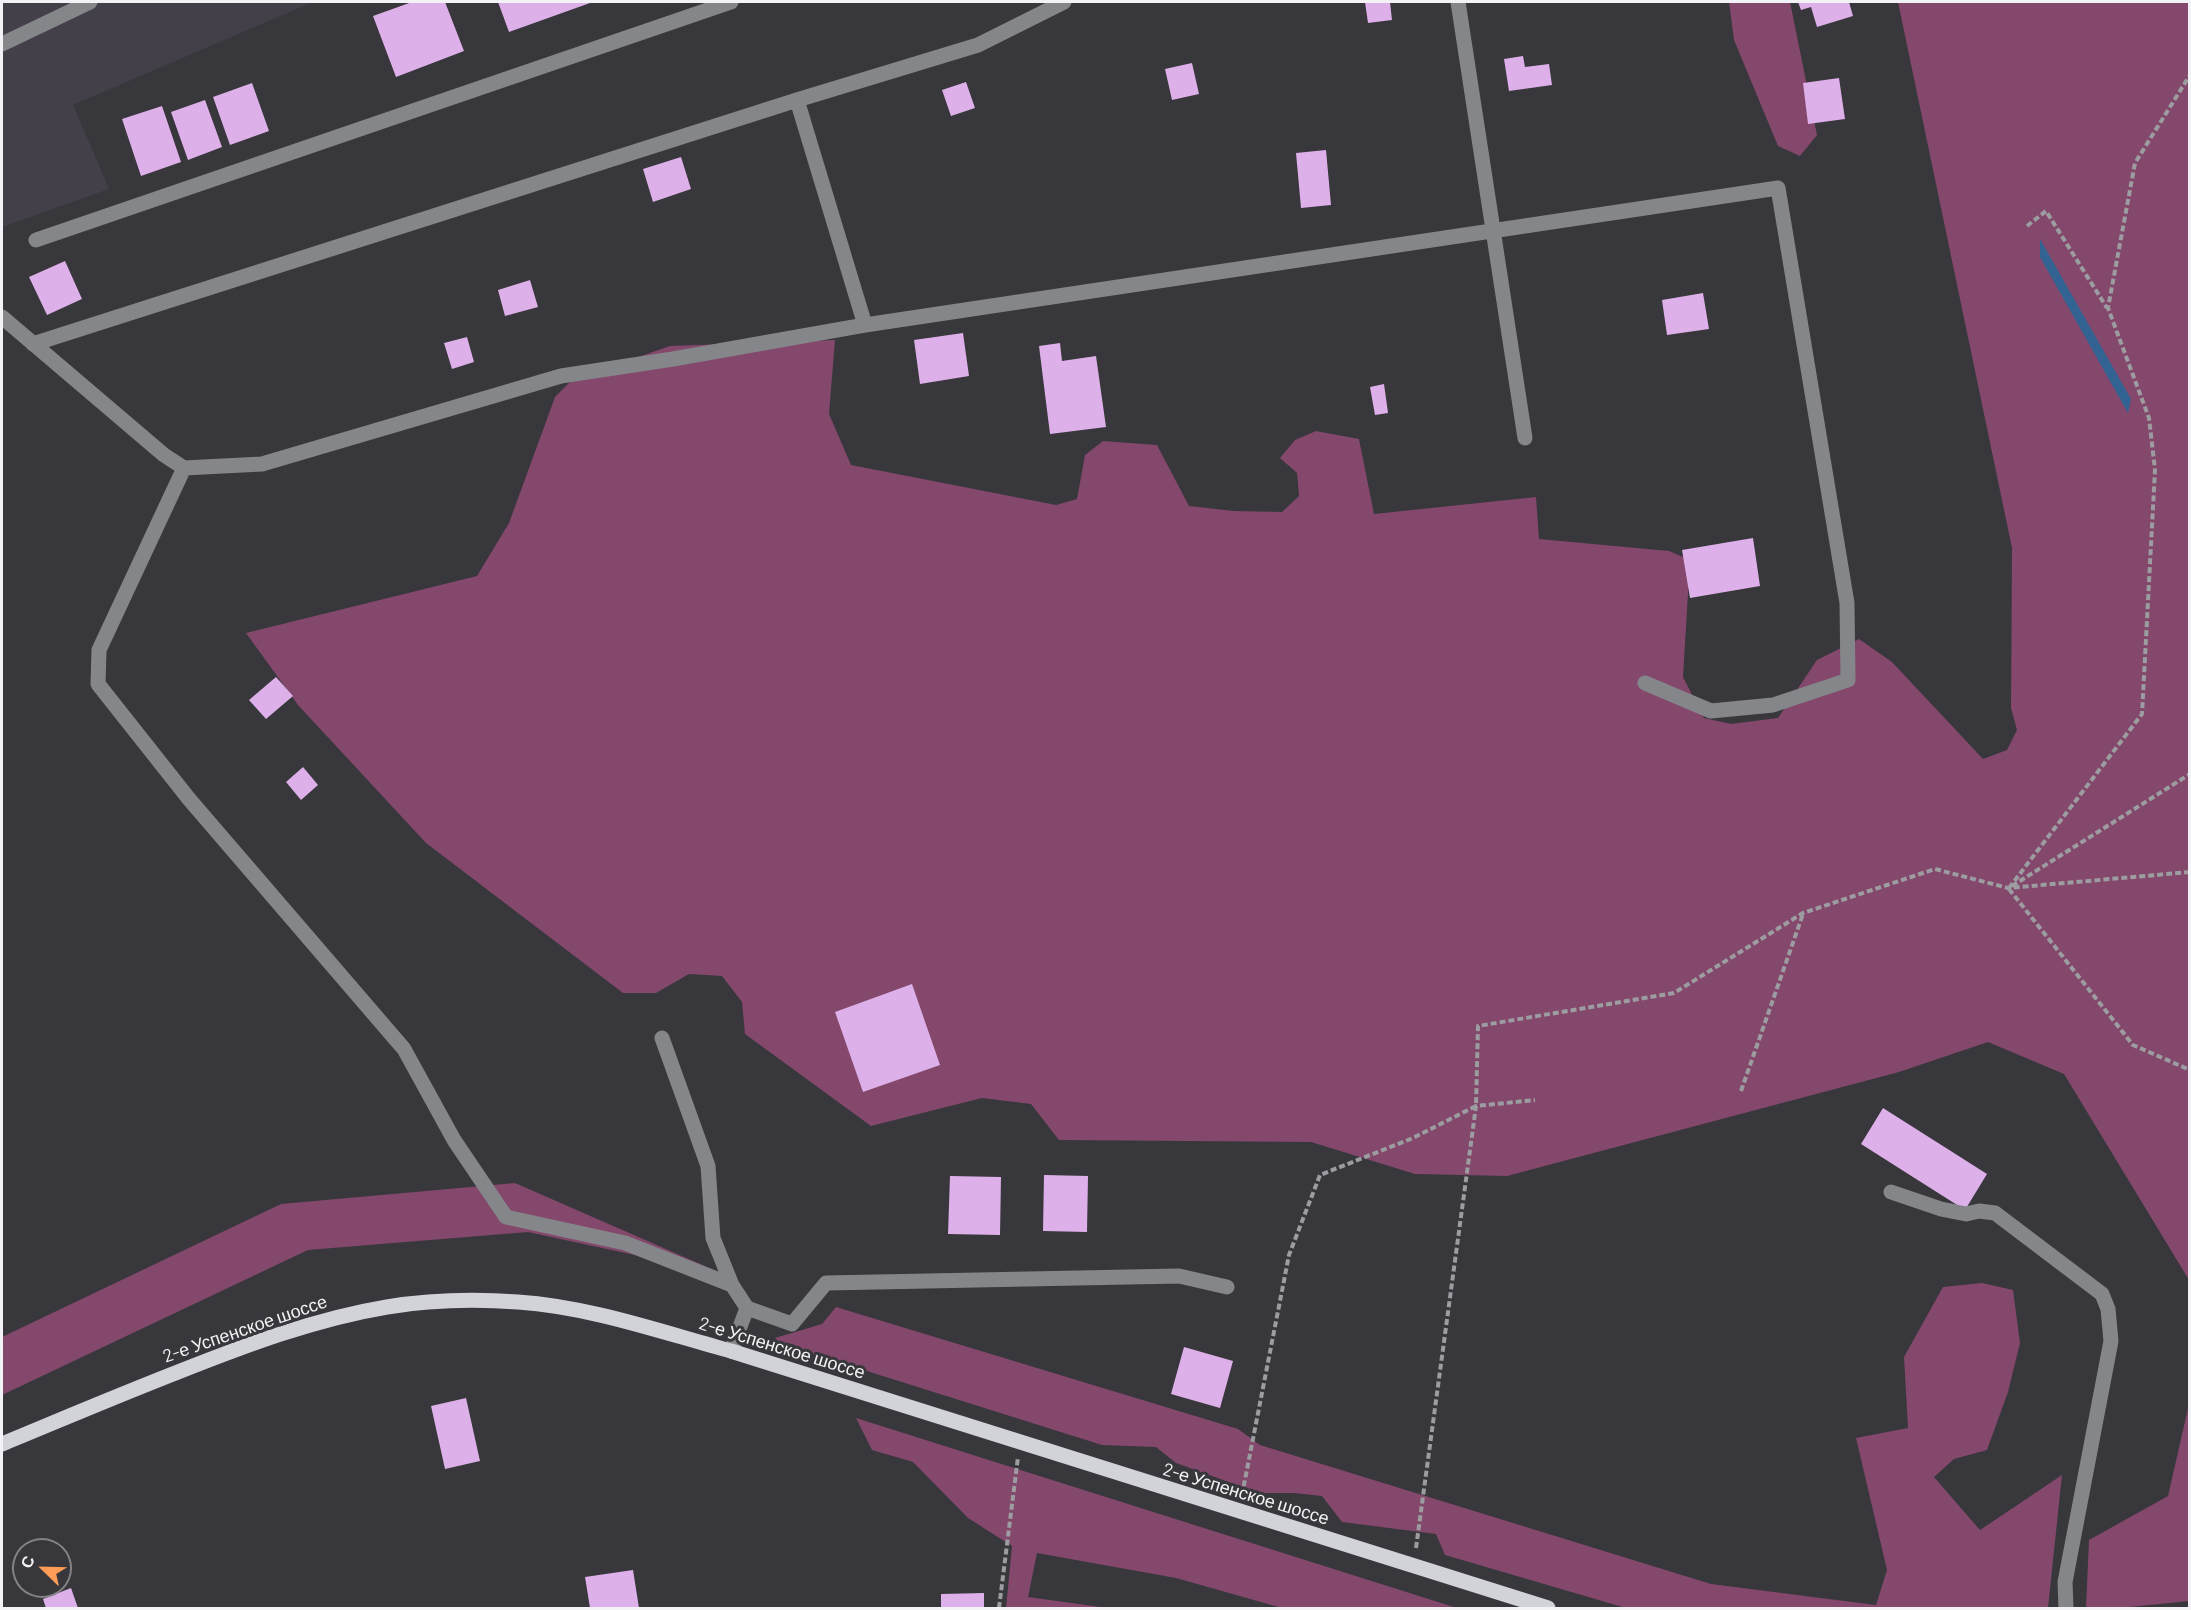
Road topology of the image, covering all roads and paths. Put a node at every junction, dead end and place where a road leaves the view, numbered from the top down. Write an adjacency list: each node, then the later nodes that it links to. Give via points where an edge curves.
1 (90, 2): 5 (lane)
2 (731, 2): 10 (lane)
3 (1064, 2): 7 (lane, via 978,45)
4 (1458, 2): 9 (lane)
5 (2, 44)
6 (2190, 75): 11 (path, via 2135,163)
7 (797, 100): 13 (lane); 14 (lane)
8 (2027, 226): 11 (path, via 2046,211)
9 (1493, 231): 13 (lane); 15 (lane); 17 (lane, via 1778,188 1847,603 1848,680 1773,705 1711,711)
10 (36, 240)
11 (2108, 308): 20 (path, via 2149,418 2155,470 2142,714)
12 (2, 317): 14 (lane)
13 (865, 325): 16 (lane, via 561,376 262,464)
14 (33, 344): 16 (lane)
15 (1525, 438)
16 (184, 468): 28 (lane, via 99,650 98,684 189,799 404,1049 454,1140 506,1217 625,1243)
17 (1645, 683)
18 (2190, 774): 20 (path)
19 (2190, 872): 20 (path)
20 (2008, 888): 21 (path, via 1935,869); 23 (path, via 2133,1045)
21 (1803, 913): 24 (path); 26 (path, via 1674,993 1478,1026)
22 (662, 1038): 28 (lane, via 708,1166 713,1238)
23 (2190, 1070)
24 (1741, 1091)
25 (1535, 1100): 26 (path)
26 (1476, 1106): 34 (path, via 1413,1138 1320,1175 1288,1255); 35 (path)
27 (1890, 1192): 38 (lane, via 1966,1214 1995,1213 2102,1294 2105,1301 2111,1341 2065,1582)
28 (732, 1285): 30 (lane)
29 (1227, 1287): 30 (lane, via 1179,1276 826,1282 792,1324)
30 (747, 1308): 31 (lane)
31 (731, 1351): 32 (main road, 2-е Успенское шоссе); 33 (main road, 2-е Успенское шоссе, via 607,1316 548,1305 460,1301 389,1307 318,1323 231,1351)
32 (1019, 1443): 34 (main road, 2-е Успенское шоссе); 36 (path)
33 (2, 1444)
34 (1239, 1512): 35 (main road, 2-е Успенское шоссе)
35 (1413, 1567): 37 (main road, 2-е Успенское шоссе)
36 (999, 1608)
37 (1548, 1608)
38 (2066, 1608)

